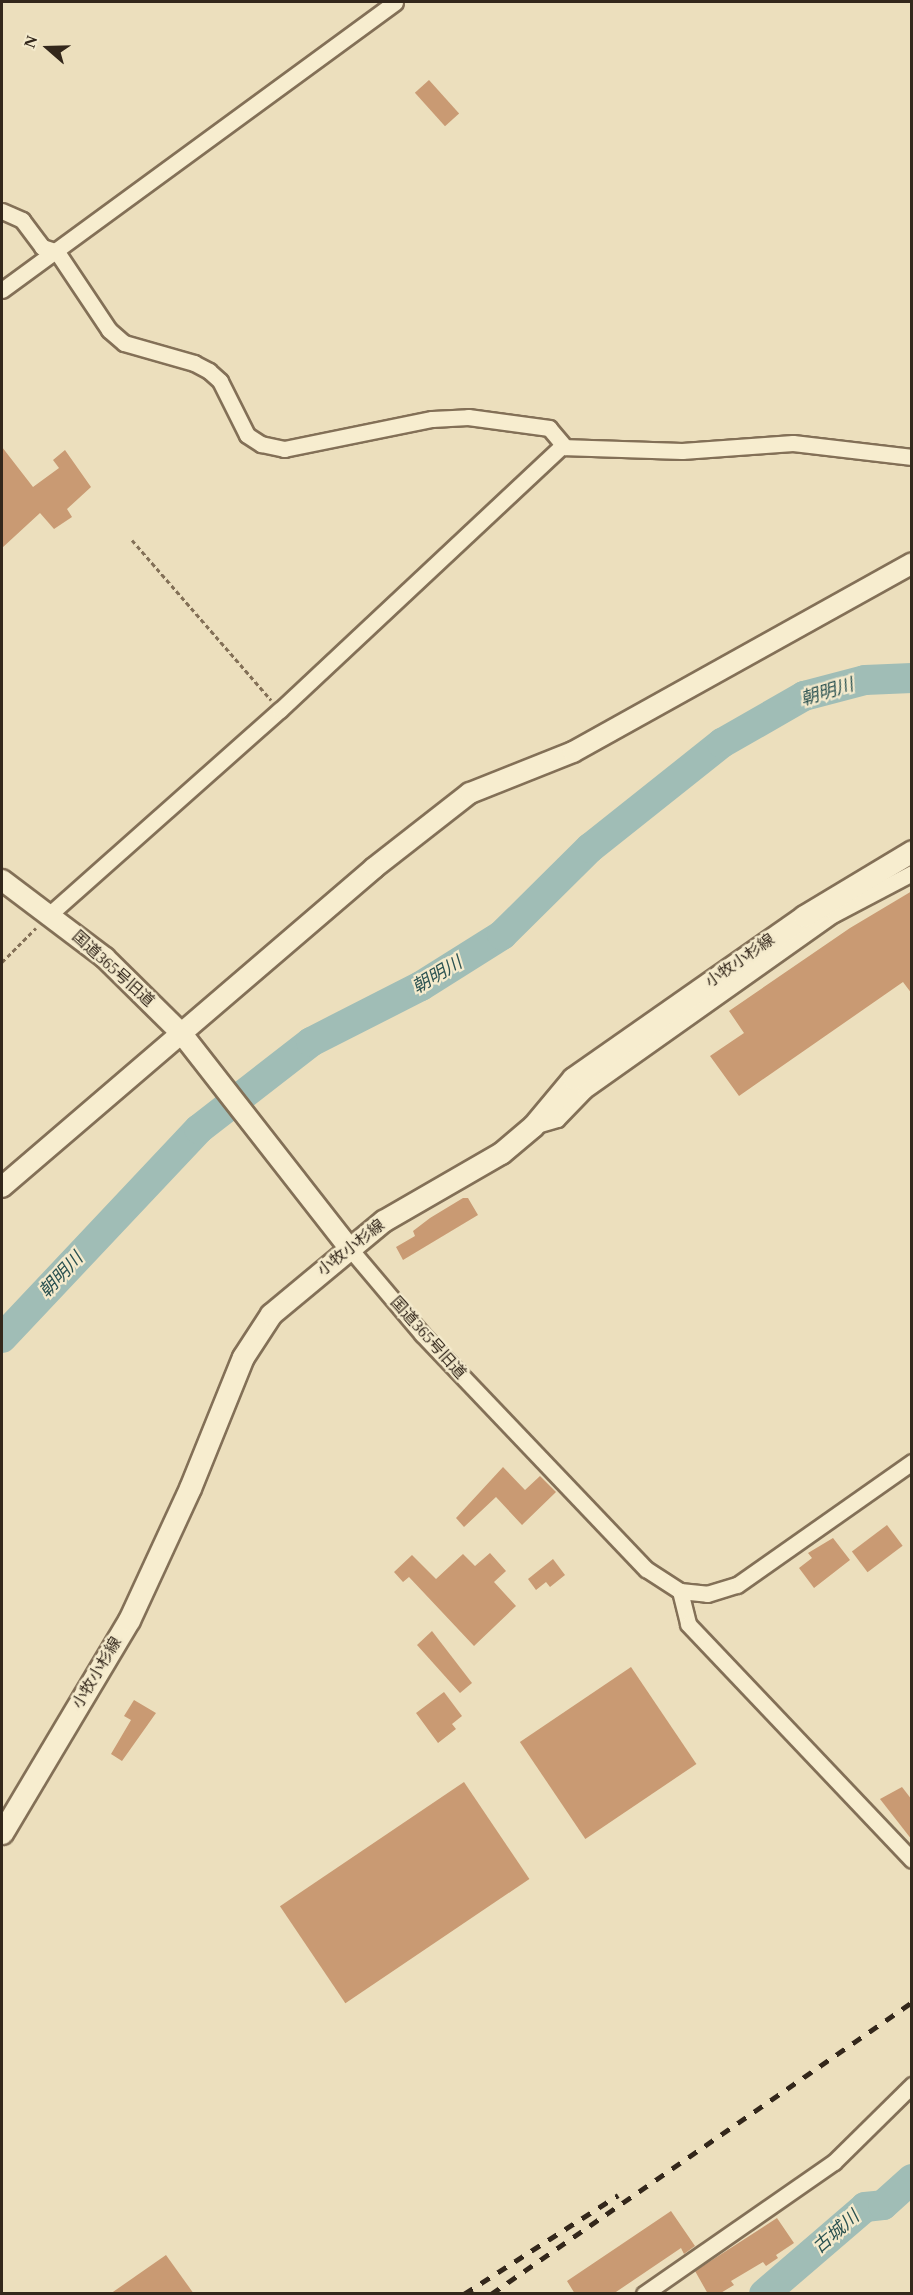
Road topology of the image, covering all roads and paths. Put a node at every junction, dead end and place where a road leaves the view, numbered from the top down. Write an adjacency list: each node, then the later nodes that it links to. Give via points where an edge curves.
1 (395, 2): 3 (street)
2 (2, 212): 3 (street, via 22,220 42,247)
3 (57, 252): 4 (street); 5 (street, via 109,330 124,343 209,371 220,381 247,435 261,444 284,449 432,419 468,417 549,428)
4 (2, 290)
5 (565, 447): 6 (street, via 682,452 793,443); 9 (street)
6 (912, 457)
7 (132, 540): 9 (path)
8 (912, 563): 15 (street, via 573,752 470,793 374,868)
9 (280, 710): 13 (street)
10 (912, 851): 16 (main road, 小牧小杉線, via 804,916 573,1078)
11 (912, 873): 16 (street, via 834,914 594,1083 557,1119)
12 (2, 880): 13 (street, 国道365号旧道)
13 (50, 914): 14 (path); 15 (street, 国道365号旧道, via 105,958)
14 (2, 962)
15 (187, 1039): 17 (street); 18 (street, 国道365号旧道)
16 (533, 1126): 18 (main road, 小牧小杉線, via 501,1153)
17 (2, 1187)
18 (347, 1245): 20 (street, 国道365号旧道, via 422,1334 646,1569); 21 (main road, 小牧小杉線, via 255,1333 129,1620)
19 (912, 1462): 20 (street, 国道365号旧道, via 736,1585 708,1594)
20 (680, 1591): 22 (street, via 688,1624)
21 (2, 1833)
22 (912, 1860)
23 (912, 2085): 24 (street, via 834,2162)
24 (644, 2294)

